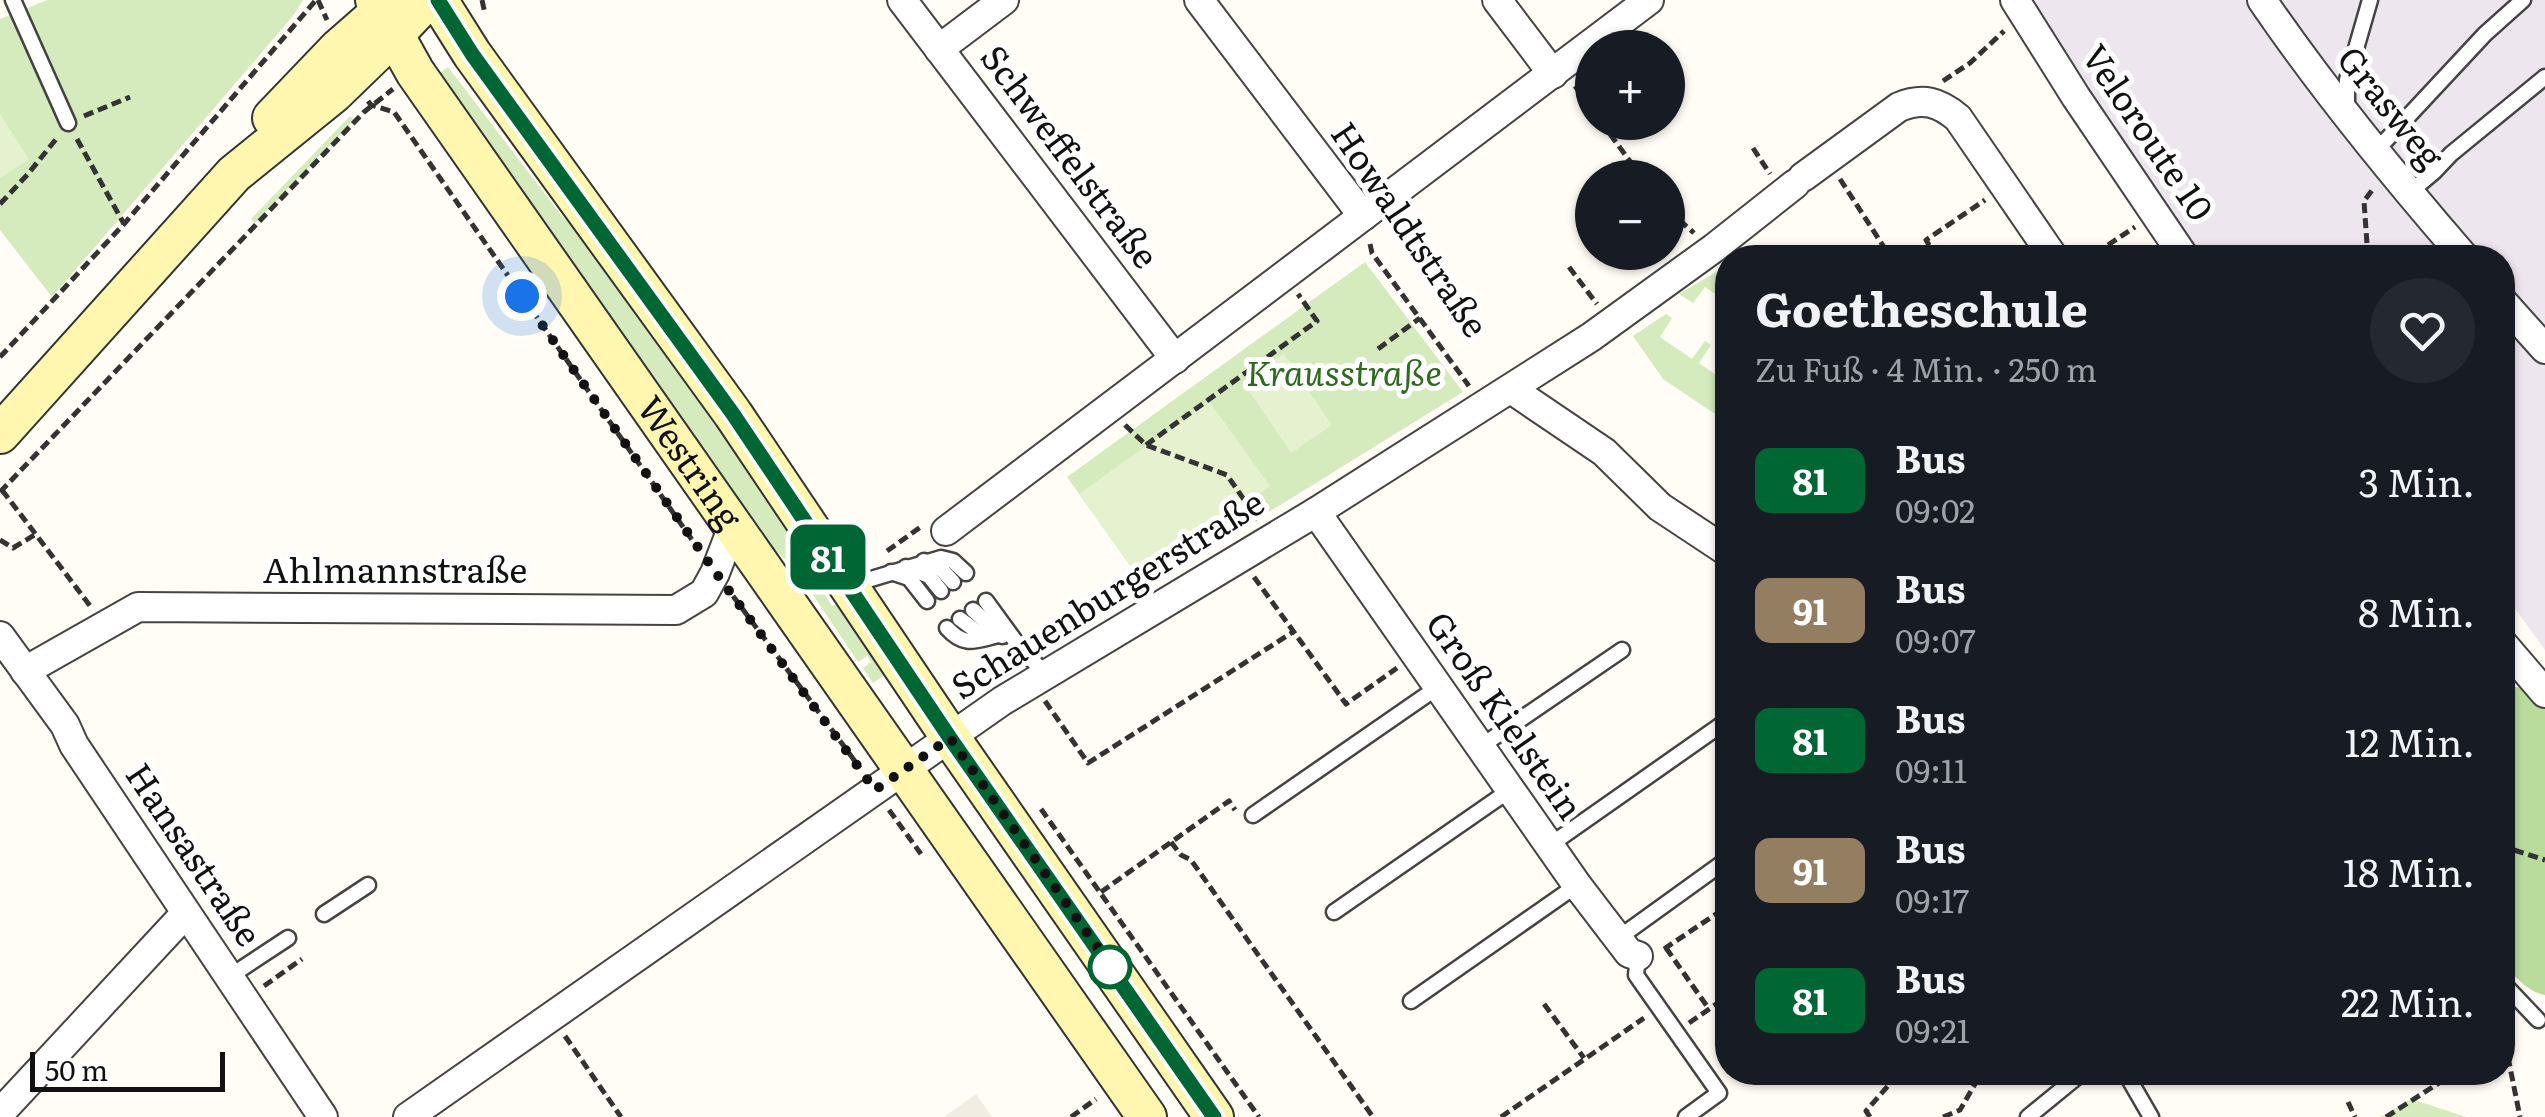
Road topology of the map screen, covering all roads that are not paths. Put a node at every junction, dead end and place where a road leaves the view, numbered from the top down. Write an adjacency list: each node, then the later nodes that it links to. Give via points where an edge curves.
1 (14, 0): 18 (lane)
2 (426, 0): 13 (main road)
3 (438, 0): 36 (main road, Westring)
4 (902, 0): 14 (street, Schweffelstraße)
5 (1004, 0): 14 (street)
6 (1199, 0): 20 (street, Howaldtstraße)
7 (1497, 0): 15 (street)
8 (1650, 0): 15 (street)
9 (2015, 0): 23 (street, Veloroute 10)
10 (2262, 0): 17 (street, Grasweg)
11 (2370, 0): 17 (lane, via 2347,80)
12 (2522, 0): 19 (lane, via 2485,34)
13 (386, 12): 30 (main road, via 333,94 234,174); 32 (main road, Westring, via 415,72)
14 (939, 49): 28 (street, Schweffelstraße)
15 (1552, 74): 20 (street)
16 (2545, 77): 19 (lane, via 2434,172)
17 (2347, 116): 19 (street, Grasweg)
18 (68, 124)
19 (2391, 173): 24 (street, Grasweg)
20 (1363, 216): 28 (street)
21 (1718, 245): 22 (street, Schauenburgerstraße, via 1899,107 1924,101 1958,118)
22 (2045, 245)
23 (2176, 245)
24 (2454, 245)
25 (1715, 247): 29 (street, Schauenburgerstraße)
26 (2515, 315): 27 (street)
27 (2545, 349)
28 (1175, 359): 33 (street)
29 (1511, 389): 31 (street, Schauenburgerstraße); 34 (street, via 1604,452 1660,507)
30 (0, 434)
31 (1316, 512): 45 (street, Schauenburgerstraße); 46 (street, Groß Kielstein)
32 (732, 526): 44 (street, Ahlmannstraße, via 704,592 676,610 138,606); 51 (main road, Westring)
33 (946, 531)
34 (1715, 543)
35 (898, 570): 35 (lane, via 940,558 953,561 953,582); 36 (lane); 37 (lane)
36 (847, 586): 49 (main road, Westring)
37 (927, 601)
38 (966, 614): 40 (lane); 40 (lane, via 957,640); 41 (lane)
39 (0, 636): 44 (street, Hansastraße)
40 (1000, 636): 41 (lane)
41 (1016, 642): 45 (lane)
42 (1622, 650): 50 (lane)
43 (2515, 658): 47 (street)
44 (26, 671): 59 (street, Hansastraße)
45 (1039, 678): 49 (street, Schauenburgerstraße)
46 (1438, 688): 50 (street, Groß Kielstein); 53 (lane)
47 (2545, 692)
48 (1715, 729): 54 (lane)
49 (950, 738): 51 (street, Schauenburgerstraße); 73 (main road, Westring)
50 (1480, 746): 52 (street, Groß Kielstein)
51 (890, 780): 71 (street, Schauenburgerstraße); 72 (main road, Westring)
52 (1510, 790): 54 (street, Groß Kielstein); 58 (lane)
53 (1253, 815)
54 (1550, 845): 56 (street, Groß Kielstein)
55 (1715, 871): 62 (lane)
56 (1577, 885): 62 (street, Groß Kielstein); 65 (lane)
57 (368, 886): 60 (lane)
58 (1334, 912)
59 (185, 914): 63 (street, Hansastraße); 69 (street)
60 (324, 914)
61 (288, 938): 63 (lane)
62 (1628, 948): 74 (lane, via 1636,975 1719,1093)
63 (237, 988): 70 (street, Hansastraße)
64 (2515, 996): 66 (lane)
65 (1411, 1002)
66 (2538, 1020)
67 (2067, 1085): 75 (lane)
68 (2132, 1085): 76 (lane)
69 (0, 1114)
70 (322, 1117)
71 (408, 1117)
72 (1147, 1117)
73 (1214, 1117)
74 (1686, 1117)
75 (2028, 1117)
76 (2150, 1117)

